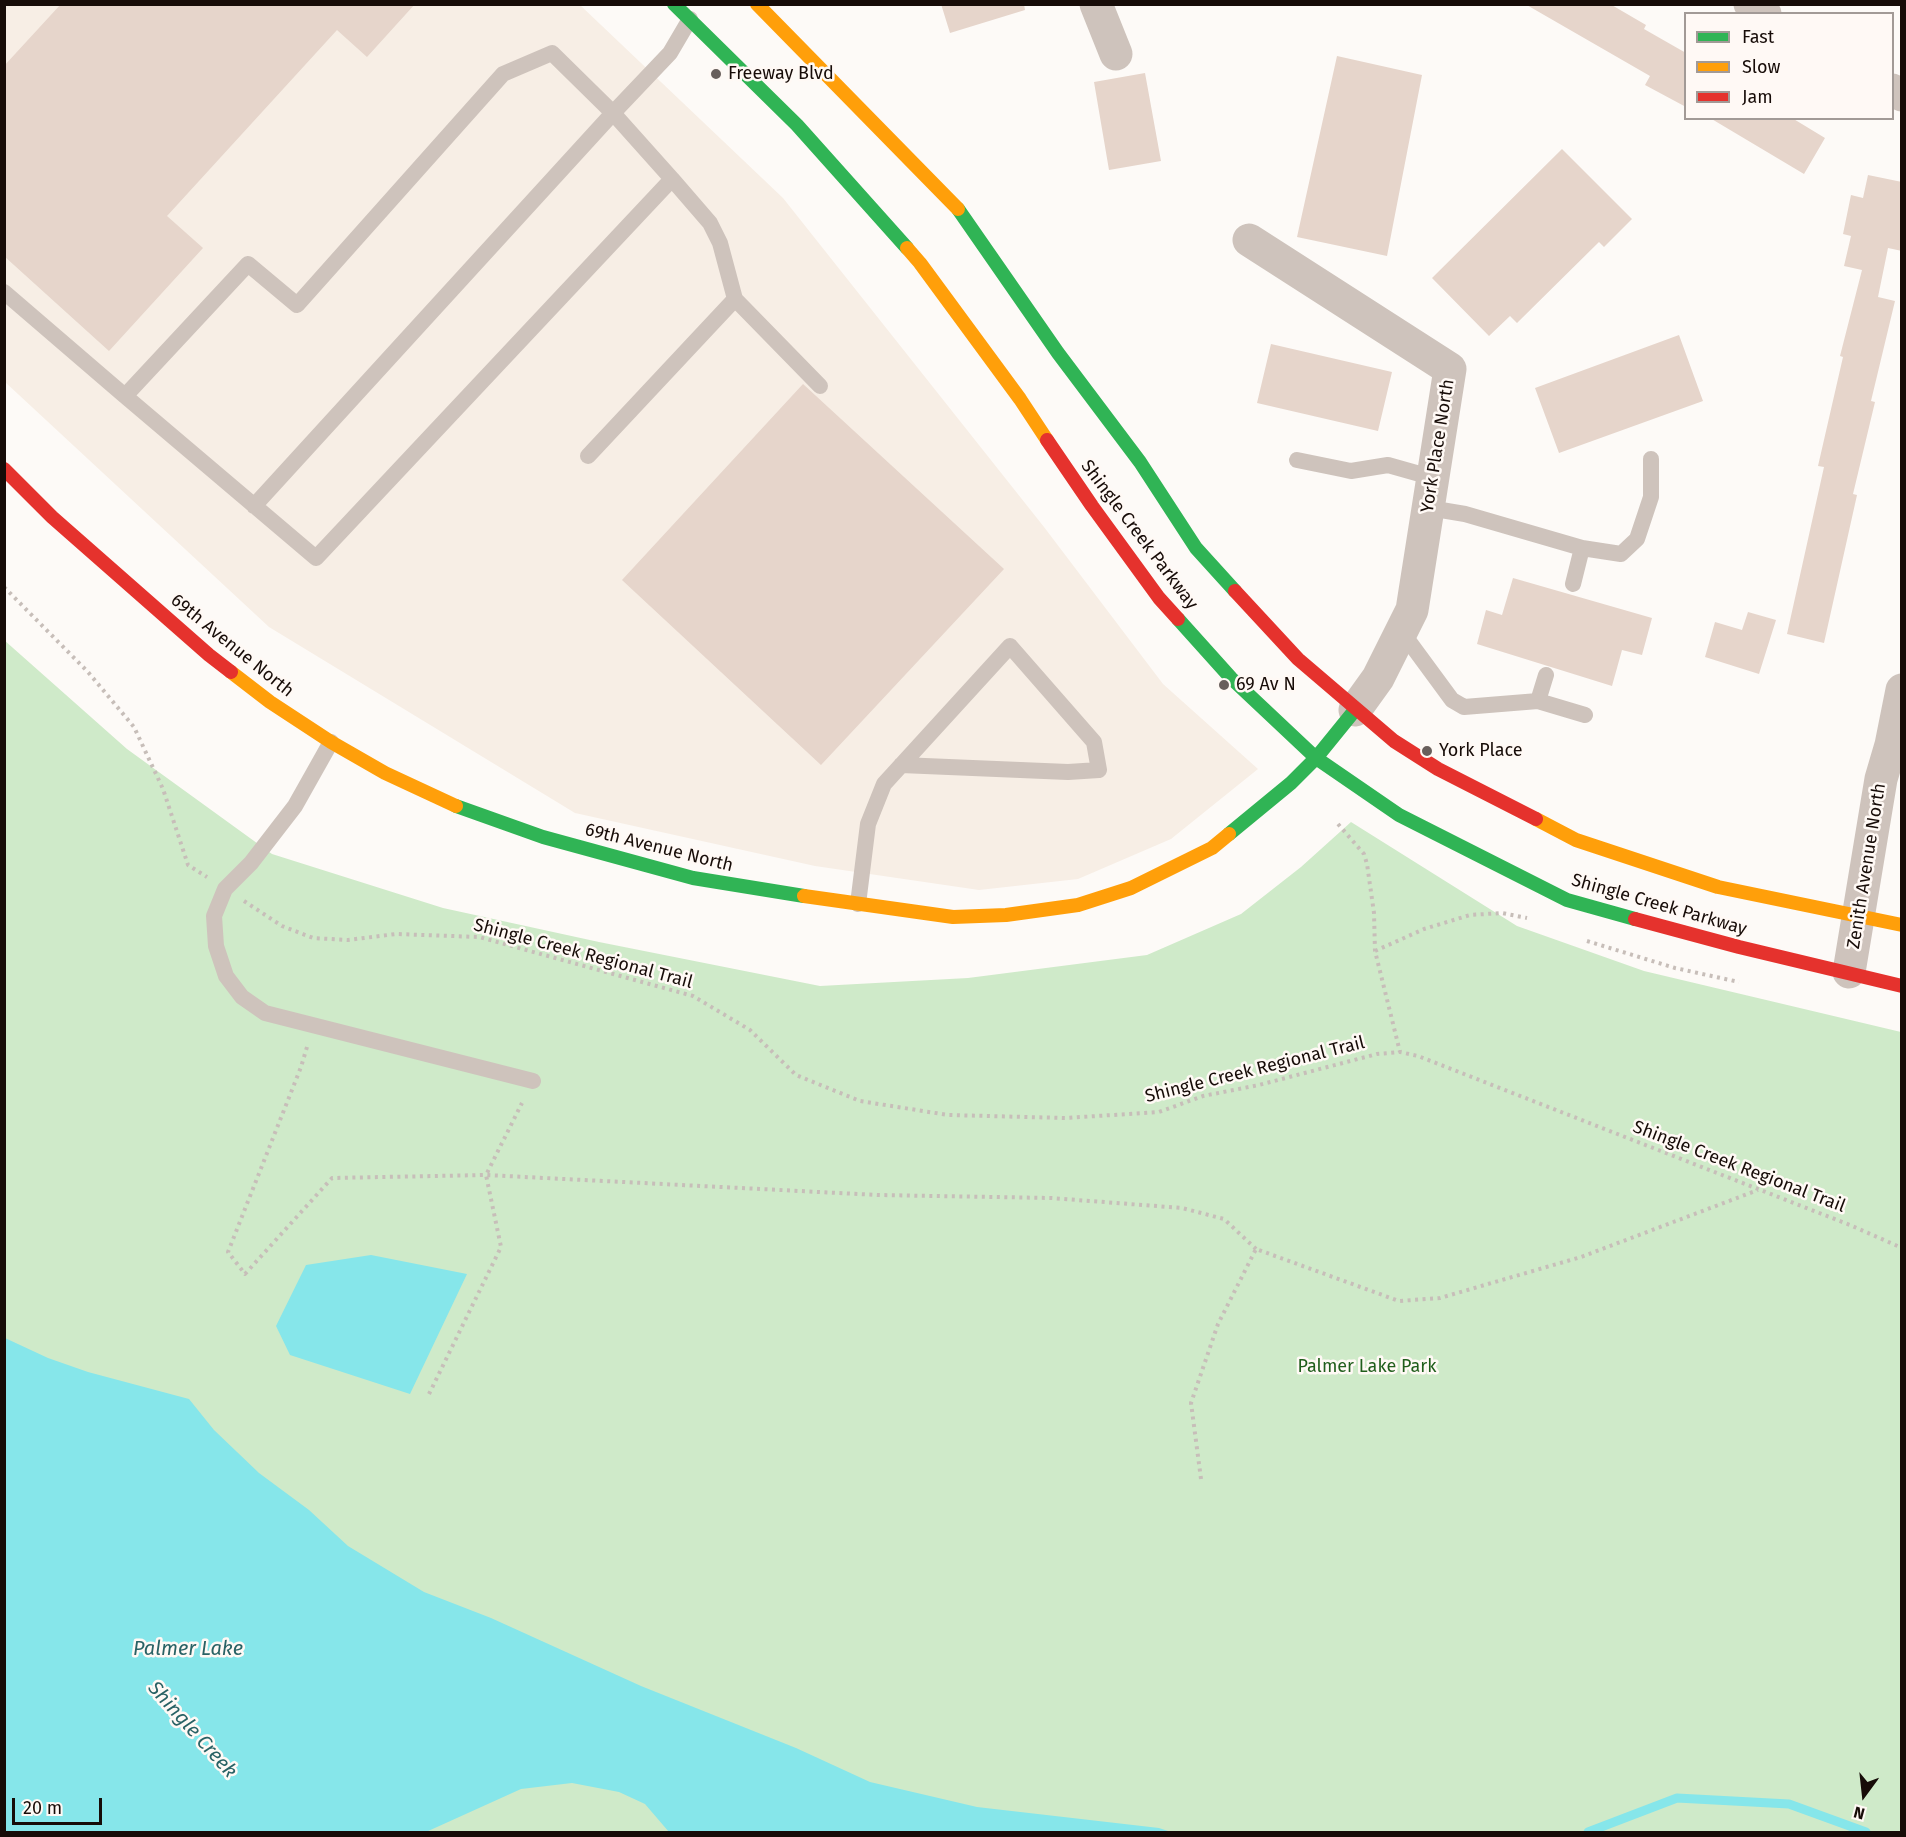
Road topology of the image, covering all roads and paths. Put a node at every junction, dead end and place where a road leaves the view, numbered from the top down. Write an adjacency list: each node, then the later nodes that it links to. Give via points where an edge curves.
1 (757, 4): 25 (street, Shingle Creek Parkway, via 962,214 1058,353 1140,462 1196,548 1298,659)
2 (1096, 4): 4 (street)
3 (688, 10): 5 (lane, via 670,53); 29 (street, Shingle Creek Parkway, via 920,263 1159,598 1231,678)
4 (1116, 54)
5 (613, 113): 6 (lane); 11 (lane, via 552,53 503,74 297,305 248,264); 17 (lane)
6 (672, 179): 9 (lane, via 710,223 720,243); 17 (lane, via 316,558)
7 (1250, 240): 16 (street, York Place North, via 1450,369)
8 (4, 292): 11 (lane)
9 (735, 299): 10 (lane); 12 (lane)
10 (820, 386)
11 (125, 396): 17 (lane)
12 (588, 456)
13 (1651, 459): 18 (lane, via 1651,496 1637,539 1621,554)
14 (1297, 460): 16 (lane, via 1351,471 1388,465)
15 (4, 469): 27 (street, 69th Avenue North, via 208,656)
16 (1432, 493): 18 (lane, via 1465,514); 21 (street, York Place North, via 1412,610)
17 (254, 506)
18 (1582, 548): 19 (lane)
19 (1573, 584)
20 (4, 587): 32 (path, Shingle Creek Regional Trail, via 88,672 134,727 163,789 188,865)
21 (1402, 632): 24 (lane, via 1452,700 1464,707); 25 (street, York Place North, via 1378,678)
22 (1546, 675): 24 (lane)
23 (1902, 690): 28 (street, Zenith Avenue North)
24 (1538, 701): 26 (lane)
25 (1355, 710): 29 (street, 69th Avenue North); 34 (street, Shingle Creek Parkway, via 1438,769 1576,840 1718,887)
26 (1585, 715)
27 (331, 742): 32 (lane, via 296,806); 33 (street, 69th Avenue North, via 463,809 543,837 693,878)
28 (1896, 746): 34 (street, Zenith Avenue North, via 1881,779)
29 (1316, 758): 33 (street, 69th Avenue North, via 1212,848 1131,888 1078,905 1006,915 953,917); 39 (street, Shingle Creek Parkway, via 1399,815 1568,900 1738,947)
30 (901, 765): 30 (lane, via 1010,646 1094,742 1099,770); 33 (lane, via 884,784 868,824)
31 (1338, 824): 38 (path, via 1364,854)
32 (225, 889): 42 (lane, via 214,916 216,946 226,976 242,998 265,1013); 43 (path, Shingle Creek Regional Trail, via 282,926 313,938 348,940 396,934 479,937 693,996 750,1030 796,1075 860,1101 948,1115 1066,1118 1159,1112 1203,1096 1377,1054)
33 (858, 904)
34 (1860, 915): 36 (street, Shingle Creek Parkway); 39 (street, Zenith Avenue North)
35 (1533, 919): 38 (path, via 1502,914 1470,915 1424,929)
36 (1902, 925)
37 (1584, 940): 40 (path, via 1675,968)
38 (1375, 951): 43 (path)
39 (1849, 972): 41 (street, Shingle Creek Parkway)
40 (1746, 984)
41 (1902, 986)
42 (312, 1026): 44 (lane); 45 (path, via 301,1067 228,1252 245,1274 332,1178)
43 (1400, 1052): 46 (path, Shingle Creek Regional Trail)
44 (533, 1081): 45 (path)
45 (486, 1175): 48 (path, via 878,1195 1051,1198 1182,1208 1224,1219); 49 (path, via 501,1247)
46 (1759, 1190): 47 (path, Shingle Creek Regional Trail); 48 (path, via 1581,1257 1440,1298 1399,1301)
47 (1902, 1248)
48 (1256, 1249): 50 (path, via 1218,1324 1191,1403)
49 (429, 1394)
50 (1201, 1479)

